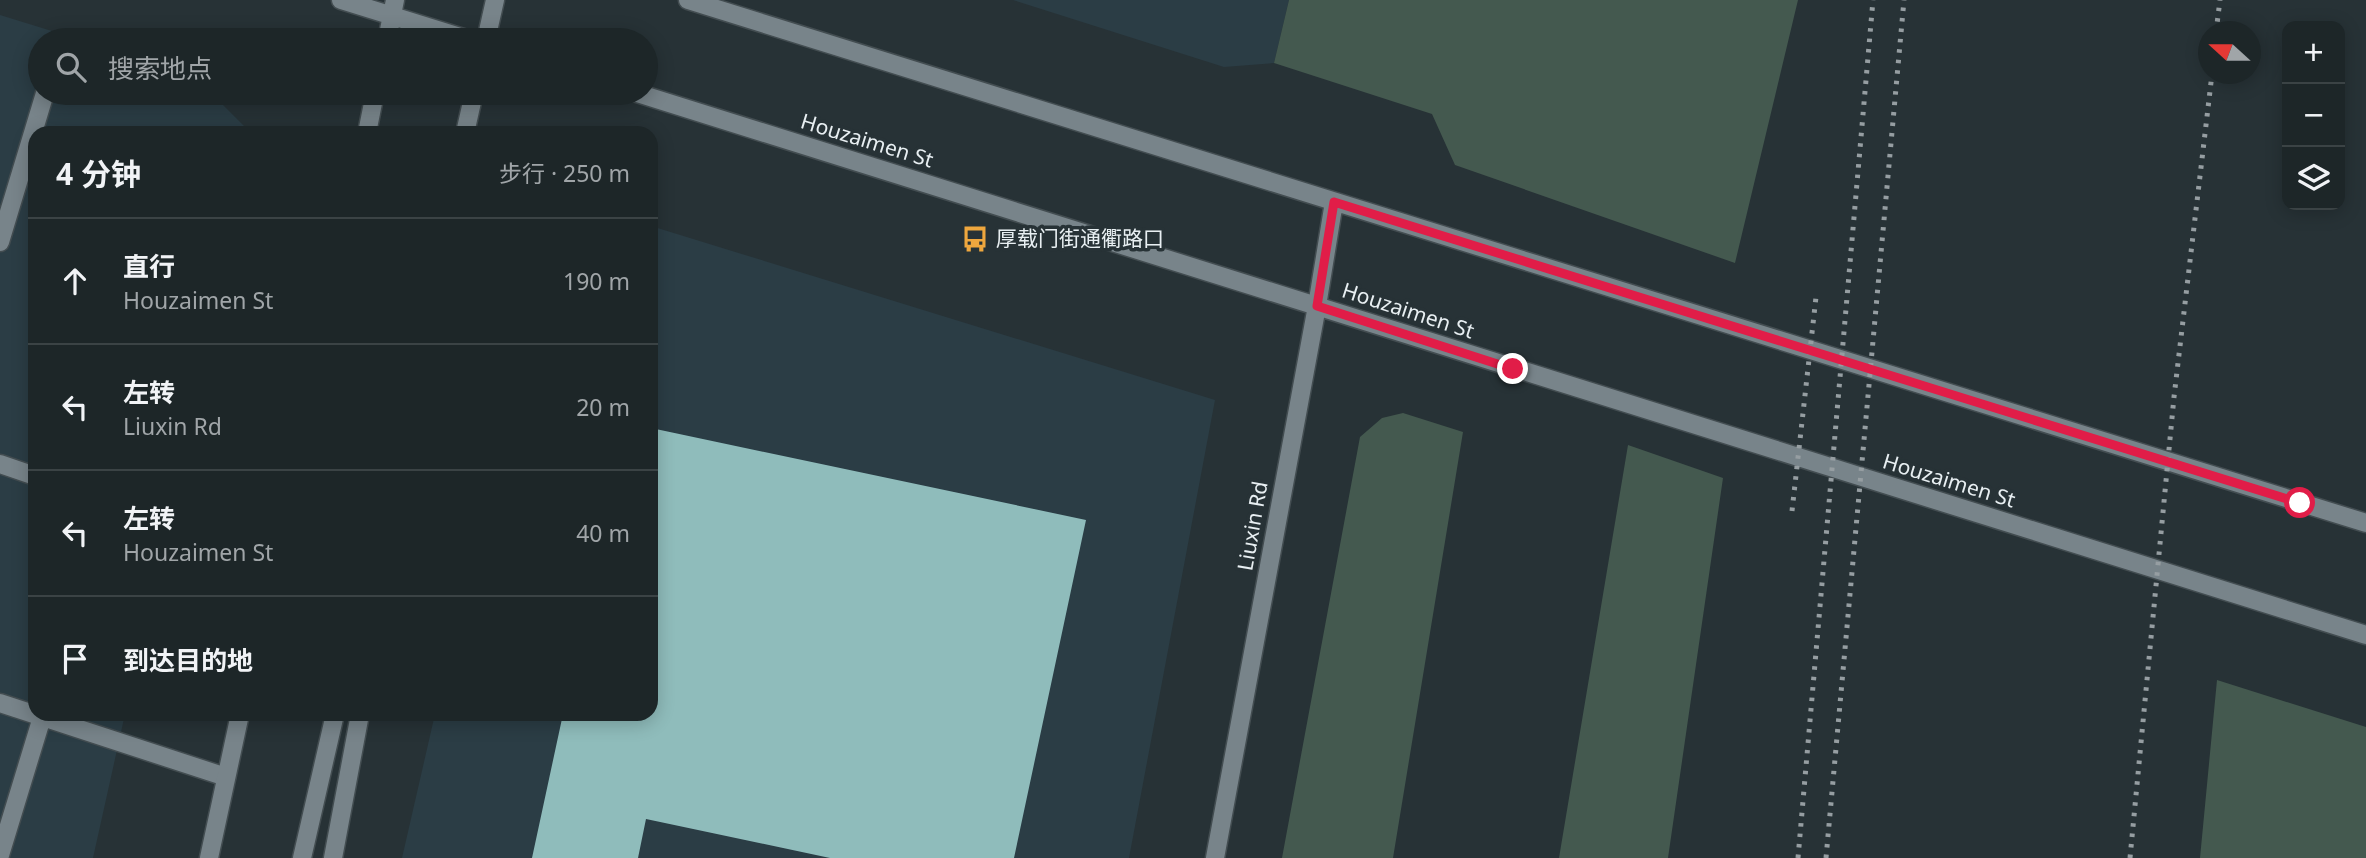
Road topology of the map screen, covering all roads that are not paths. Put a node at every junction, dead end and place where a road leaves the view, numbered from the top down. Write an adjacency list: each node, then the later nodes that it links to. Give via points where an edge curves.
1 (341, 0): 4 (main road)
2 (495, 0): 7 (main road)
3 (688, 0): 16 (main road)
4 (394, 8): 5 (main road); 6 (main road)
5 (390, 28)
6 (442, 28)
7 (489, 28)
8 (658, 100): 18 (main road, Houzaimen St)
9 (41, 105): 12 (main road)
10 (372, 105): 13 (main road)
11 (473, 105): 14 (main road)
12 (35, 126)
13 (368, 126)
14 (468, 126)
15 (28, 148): 17 (main road)
16 (1334, 202): 18 (main road, Liuxin Rd); 21 (main road)
17 (2, 232)
18 (1317, 306): 22 (main road, Houzaimen St); 35 (main road, Liuxin Rd)
19 (0, 464): 20 (main road)
20 (28, 474)
21 (2366, 523)
22 (2366, 635)
23 (0, 703): 24 (main road)
24 (28, 711)
25 (40, 721): 31 (main road)
26 (60, 721): 30 (main road)
27 (238, 721): 30 (main road)
28 (333, 721): 33 (main road)
29 (359, 721): 34 (main road)
30 (226, 777): 32 (main road)
31 (0, 855)
32 (209, 858)
33 (302, 858)
34 (333, 858)
35 (1215, 858)

